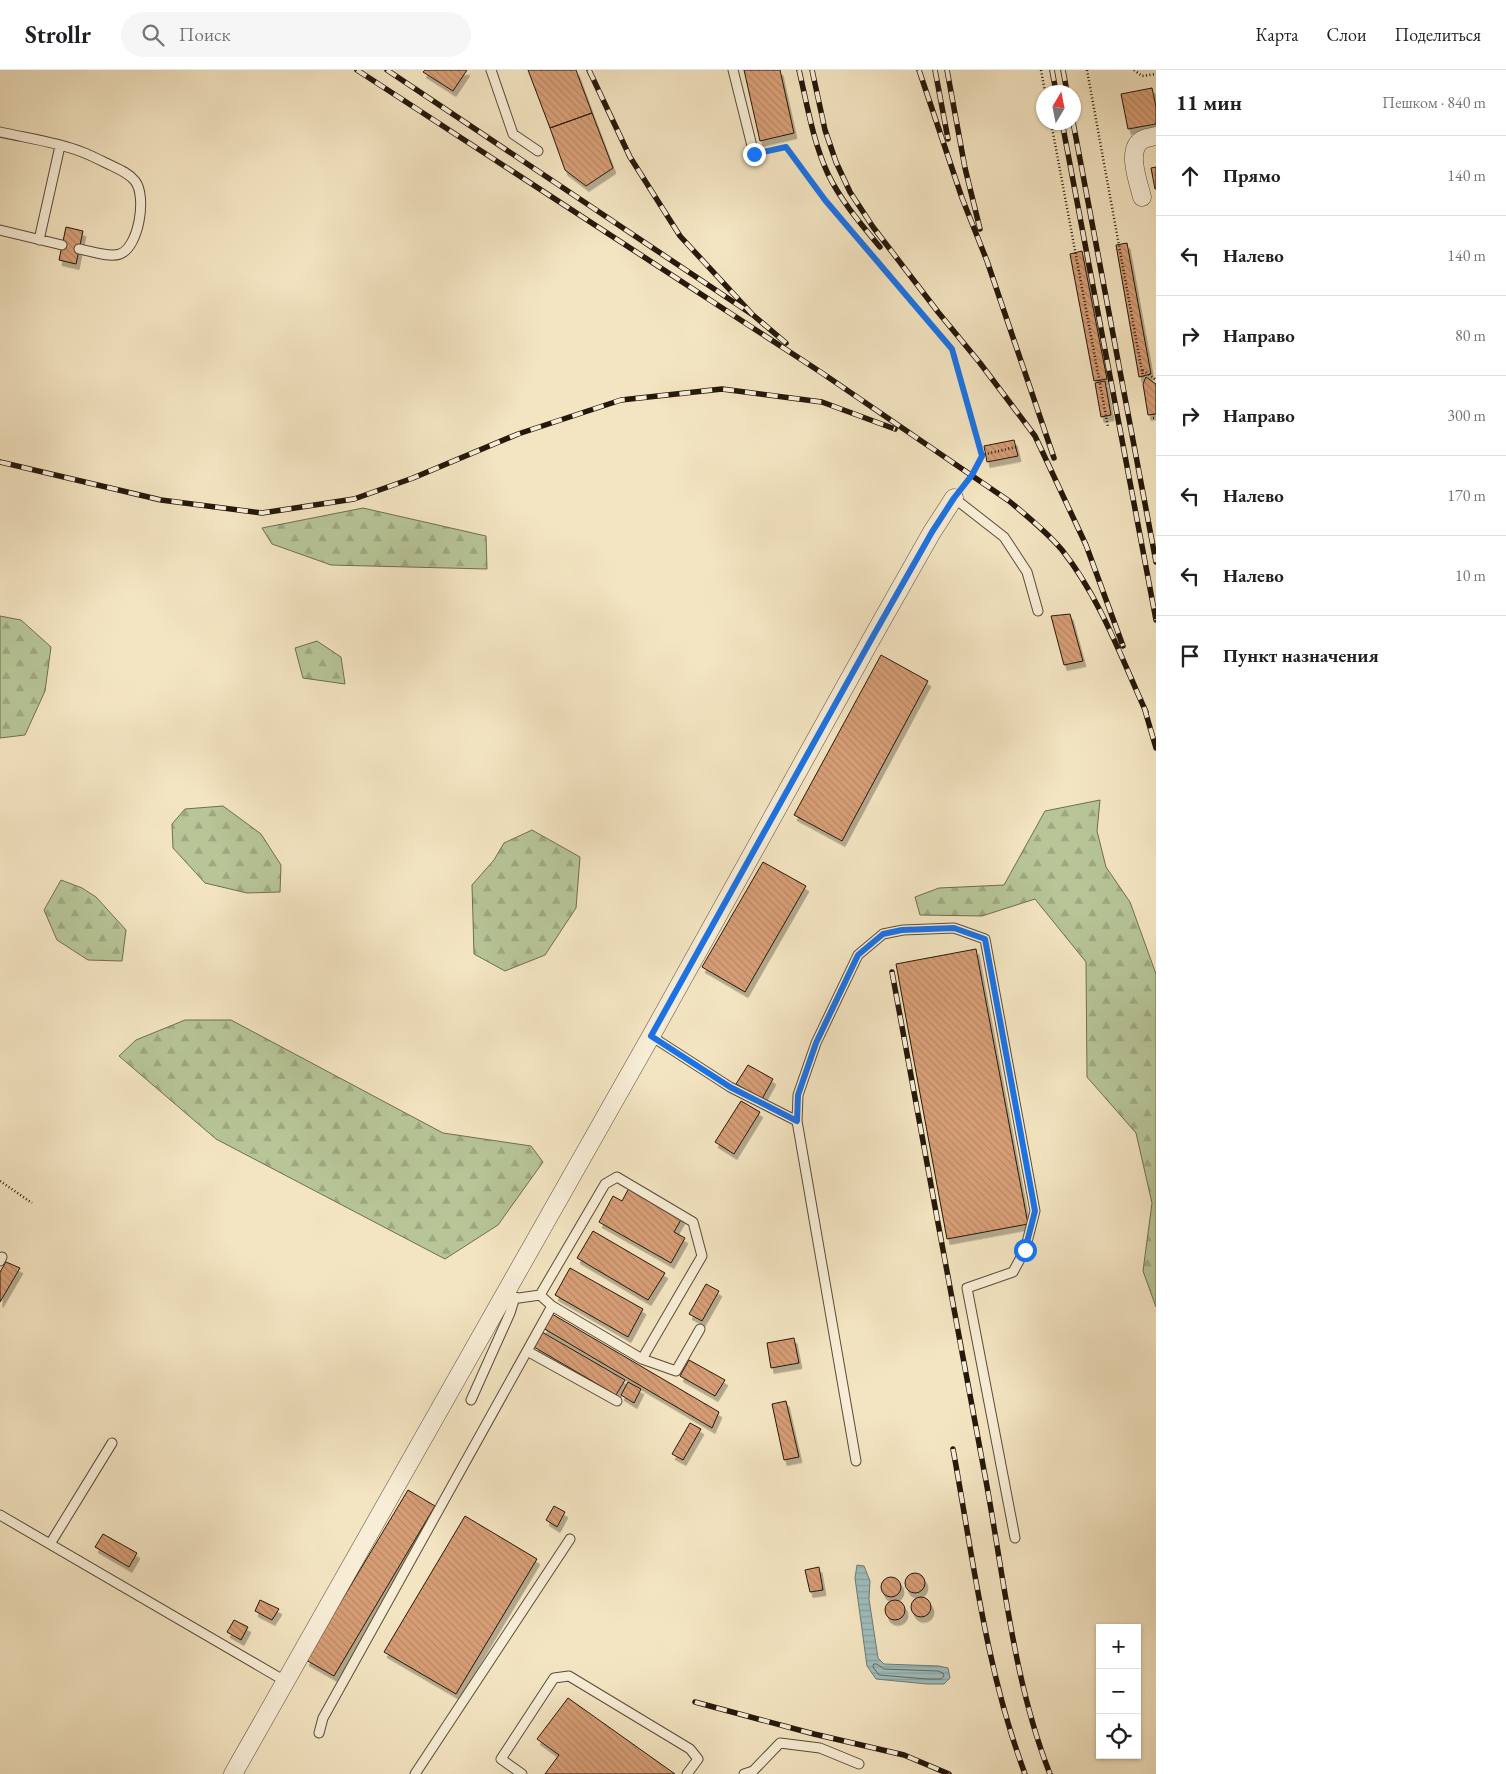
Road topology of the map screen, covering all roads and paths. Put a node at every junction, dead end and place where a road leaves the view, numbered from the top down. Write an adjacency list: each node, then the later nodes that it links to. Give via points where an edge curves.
1 (490, 70): 12 (lane, via 513,134)
2 (733, 70): 13 (lane)
3 (1041, 70): 7 (path)
4 (1087, 70): 19 (path)
5 (1134, 70): 6 (path, via 1142,76)
6 (1156, 74)
7 (1044, 85)
8 (1052, 130): 22 (path)
9 (0, 132): 11 (lane)
10 (1156, 136): 14 (street, via 1143,139 1134,148)
11 (60, 146): 16 (lane); 18 (lane, via 81,151 122,170 136,182 140,196 141,208 130,248 120,254)
12 (538, 151)
13 (754, 154): 24 (path, via 786,147 825,200 952,349)
14 (1142, 197)
15 (0, 230): 16 (lane)
16 (39, 240): 17 (lane)
17 (62, 245)
18 (79, 249)
19 (1142, 369): 20 (path); 21 (path)
20 (1143, 377)
21 (1156, 380)
22 (1108, 427)
23 (1016, 448): 24 (path)
24 (982, 456): 25 (path)
25 (954, 498): 26 (lane, via 1004,537 1027,572); 27 (street, via 867,646)
26 (1038, 611)
27 (651, 1036): 28 (lane, via 730,1087); 32 (street)
28 (797, 1121): 40 (lane); 42 (lane, via 798,1095 816,1043 858,955 883,934 902,930 954,928 985,939 1035,1211 1025,1250 1013,1272 967,1288)
29 (0, 1181): 30 (path)
30 (32, 1203)
31 (540, 1295): 32 (lane); 33 (lane); 36 (lane, via 605,1184 617,1176 693,1222 702,1256)
32 (509, 1296): 37 (lane, via 510,1313); 45 (street)
33 (552, 1306): 35 (lane); 36 (lane)
34 (700, 1329): 36 (lane, via 676,1371)
35 (527, 1351): 38 (lane); 46 (lane)
36 (642, 1359)
37 (471, 1400)
38 (617, 1401)
39 (112, 1443): 44 (lane)
40 (856, 1462)
41 (0, 1515): 44 (lane)
42 (1015, 1538)
43 (570, 1539): 49 (lane)
44 (50, 1544): 45 (lane)
45 (285, 1680): 48 (street)
46 (318, 1733)
47 (860, 1764): 52 (lane, via 820,1748 780,1743 753,1771)
48 (233, 1774)
49 (415, 1774)
50 (522, 1774): 51 (lane, via 501,1759 554,1678 569,1676 690,1749 698,1759)
51 (688, 1774)
52 (744, 1774)

